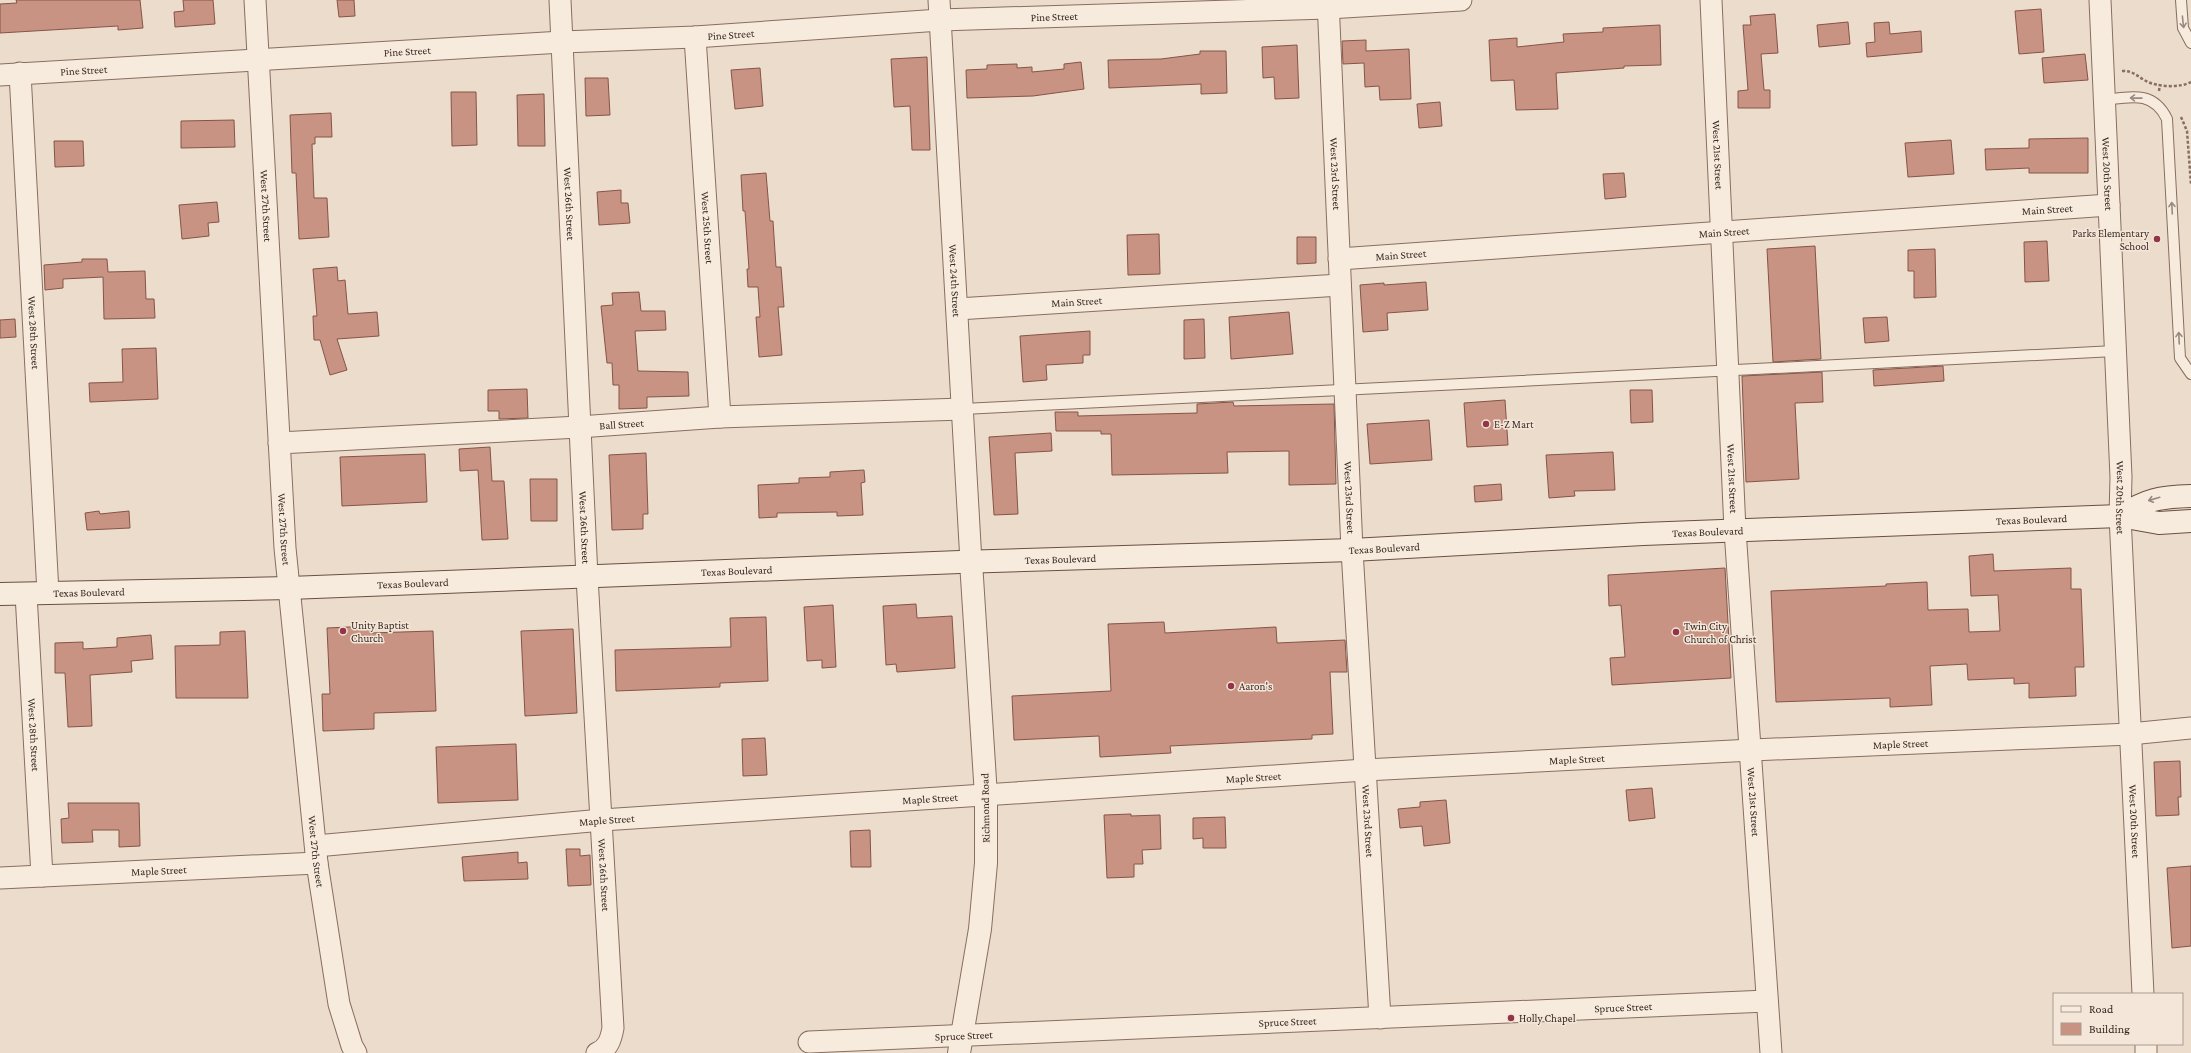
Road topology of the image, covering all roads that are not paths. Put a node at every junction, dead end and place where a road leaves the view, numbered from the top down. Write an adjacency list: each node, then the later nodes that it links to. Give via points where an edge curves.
1 (255, 0): 12 (street, West 27th Street)
2 (560, 0): 10 (street, West 26th Street)
3 (1461, 0): 7 (street, Pine Street)
4 (1712, 0): 16 (street, West 21st Street)
5 (2100, 0): 14 (street, West 20th Street)
6 (2181, 0): 11 (lane, one-way to 11, via 2183,28)
7 (1328, 4): 8 (street, Pine Street); 17 (street, West 23rd Street)
8 (939, 10): 9 (street, Pine Street); 19 (street, West 24th Street)
9 (695, 37): 10 (street, Pine Street); 25 (street, West 25th Street)
10 (562, 42): 12 (street, Pine Street); 26 (street, West 26th Street)
11 (2191, 43)
12 (258, 59): 13 (street, Pine Street); 27 (street, West 27th Street)
13 (10, 74): 36 (street, West 28th Street)
14 (2104, 100): 15 (street, West 20th Street); 22 (lane, one-way to 14, via 2180,358 2167,119 2162,109 2152,101 2140,97)
15 (2109, 205): 16 (street, Main Street); 20 (street, West 20th Street)
16 (1721, 232): 17 (street, Main Street); 21 (street, West 21st Street)
17 (1339, 259): 18 (street, West 23rd Street)
18 (1340, 285): 19 (street, Main Street); 23 (street, West 23rd Street)
19 (957, 309): 24 (street, West 24th Street)
20 (2115, 351): 21 (lane); 29 (street, West 20th Street, via 2121,477)
21 (1728, 370): 23 (lane); 31 (street, West 21st Street)
22 (2191, 374)
23 (1344, 390): 24 (lane); 32 (street, West 23rd Street)
24 (963, 409): 25 (street, Ball Street); 33 (street, West 24th Street)
25 (720, 417): 26 (street, Ball Street)
26 (579, 427): 27 (street, Ball Street); 34 (street, West 26th Street)
27 (280, 443): 35 (street, West 27th Street)
28 (2191, 496): 29 (main road, Texas Boulevard, one-way to 29, via 2154,499 2141,503)
29 (2120, 516): 30 (main road, Texas Boulevard, via 2159,523); 31 (main road, Texas Boulevard); 40 (street, West 20th Street)
30 (2191, 521)
31 (1735, 530): 32 (main road, Texas Boulevard); 41 (street, West 21st Street)
32 (1352, 550): 33 (main road, Texas Boulevard); 42 (street, West 23rd Street)
33 (971, 562): 34 (main road, Texas Boulevard); 43 (main road, Richmond Road)
34 (587, 577): 35 (main road, Texas Boulevard); 44 (street, West 26th Street)
35 (289, 588): 36 (main road, Texas Boulevard); 45 (street, West 27th Street)
36 (48, 593): 38 (main road, Texas Boulevard)
37 (0, 594): 38 (main road, Texas Boulevard)
38 (26, 594): 46 (street, West 28th Street)
39 (2191, 728): 40 (street, Maple Street)
40 (2130, 734): 41 (street, Maple Street); 48 (street, West 20th Street)
41 (1752, 750): 42 (street, Maple Street); 49 (street, West 21st Street)
42 (1365, 770): 43 (street, Maple Street); 50 (street, West 23rd Street)
43 (986, 796): 44 (street, Maple Street); 52 (main road, Richmond Road, via 986,863 980,929)
44 (602, 820): 45 (street, Maple Street); 53 (street, West 26th Street, via 613,1028 610,1041)
45 (317, 854): 46 (street, Maple Street); 54 (street, West 27th Street, via 339,1004)
46 (42, 876): 47 (street, Maple Street)
47 (0, 878)
48 (2143, 993)
49 (1767, 1001): 50 (street, Spruce Street); 55 (street, West 21st Street)
50 (1380, 1018): 52 (street, Spruce Street)
51 (809, 1042): 52 (street, Spruce Street)
52 (961, 1044)
53 (599, 1052)
54 (356, 1053)
55 (1771, 1053)

